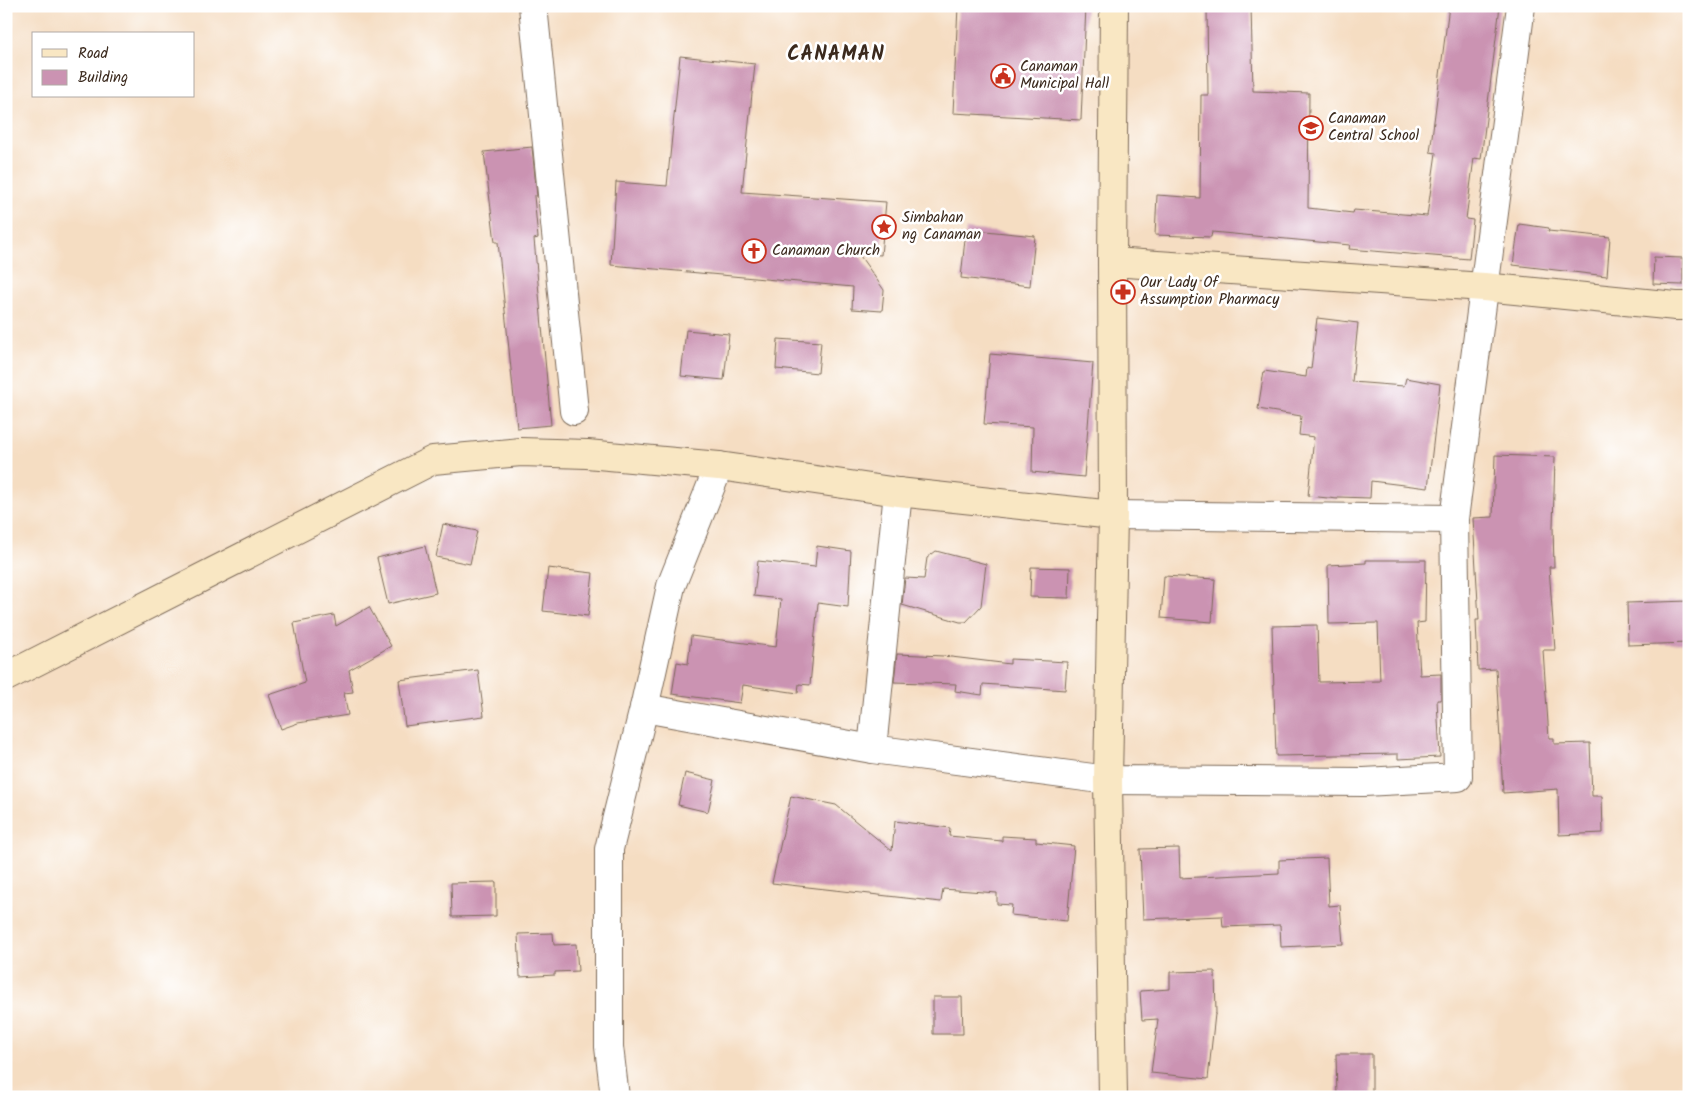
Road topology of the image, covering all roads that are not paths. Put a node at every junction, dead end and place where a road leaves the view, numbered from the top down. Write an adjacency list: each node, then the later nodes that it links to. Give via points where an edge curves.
1 (534, 6): 7 (street)
2 (1114, 6): 4 (street)
3 (1521, 6): 5 (street)
4 (1112, 262): 5 (street); 10 (street)
5 (1484, 287): 6 (street); 11 (street)
6 (1689, 306)
7 (574, 411)
8 (720, 466): 9 (street); 12 (street, via 578,453 521,452 433,460); 13 (street, via 670,586)
9 (898, 492): 10 (street); 14 (street)
10 (1113, 514): 11 (street); 15 (street)
11 (1454, 518): 15 (street, via 1458,777 1364,782)
12 (6, 677)
13 (644, 708): 14 (street); 16 (street, via 609,849 609,1047)
14 (872, 749): 15 (street)
15 (1108, 780): 17 (street)
16 (615, 1097)
17 (1113, 1097)

